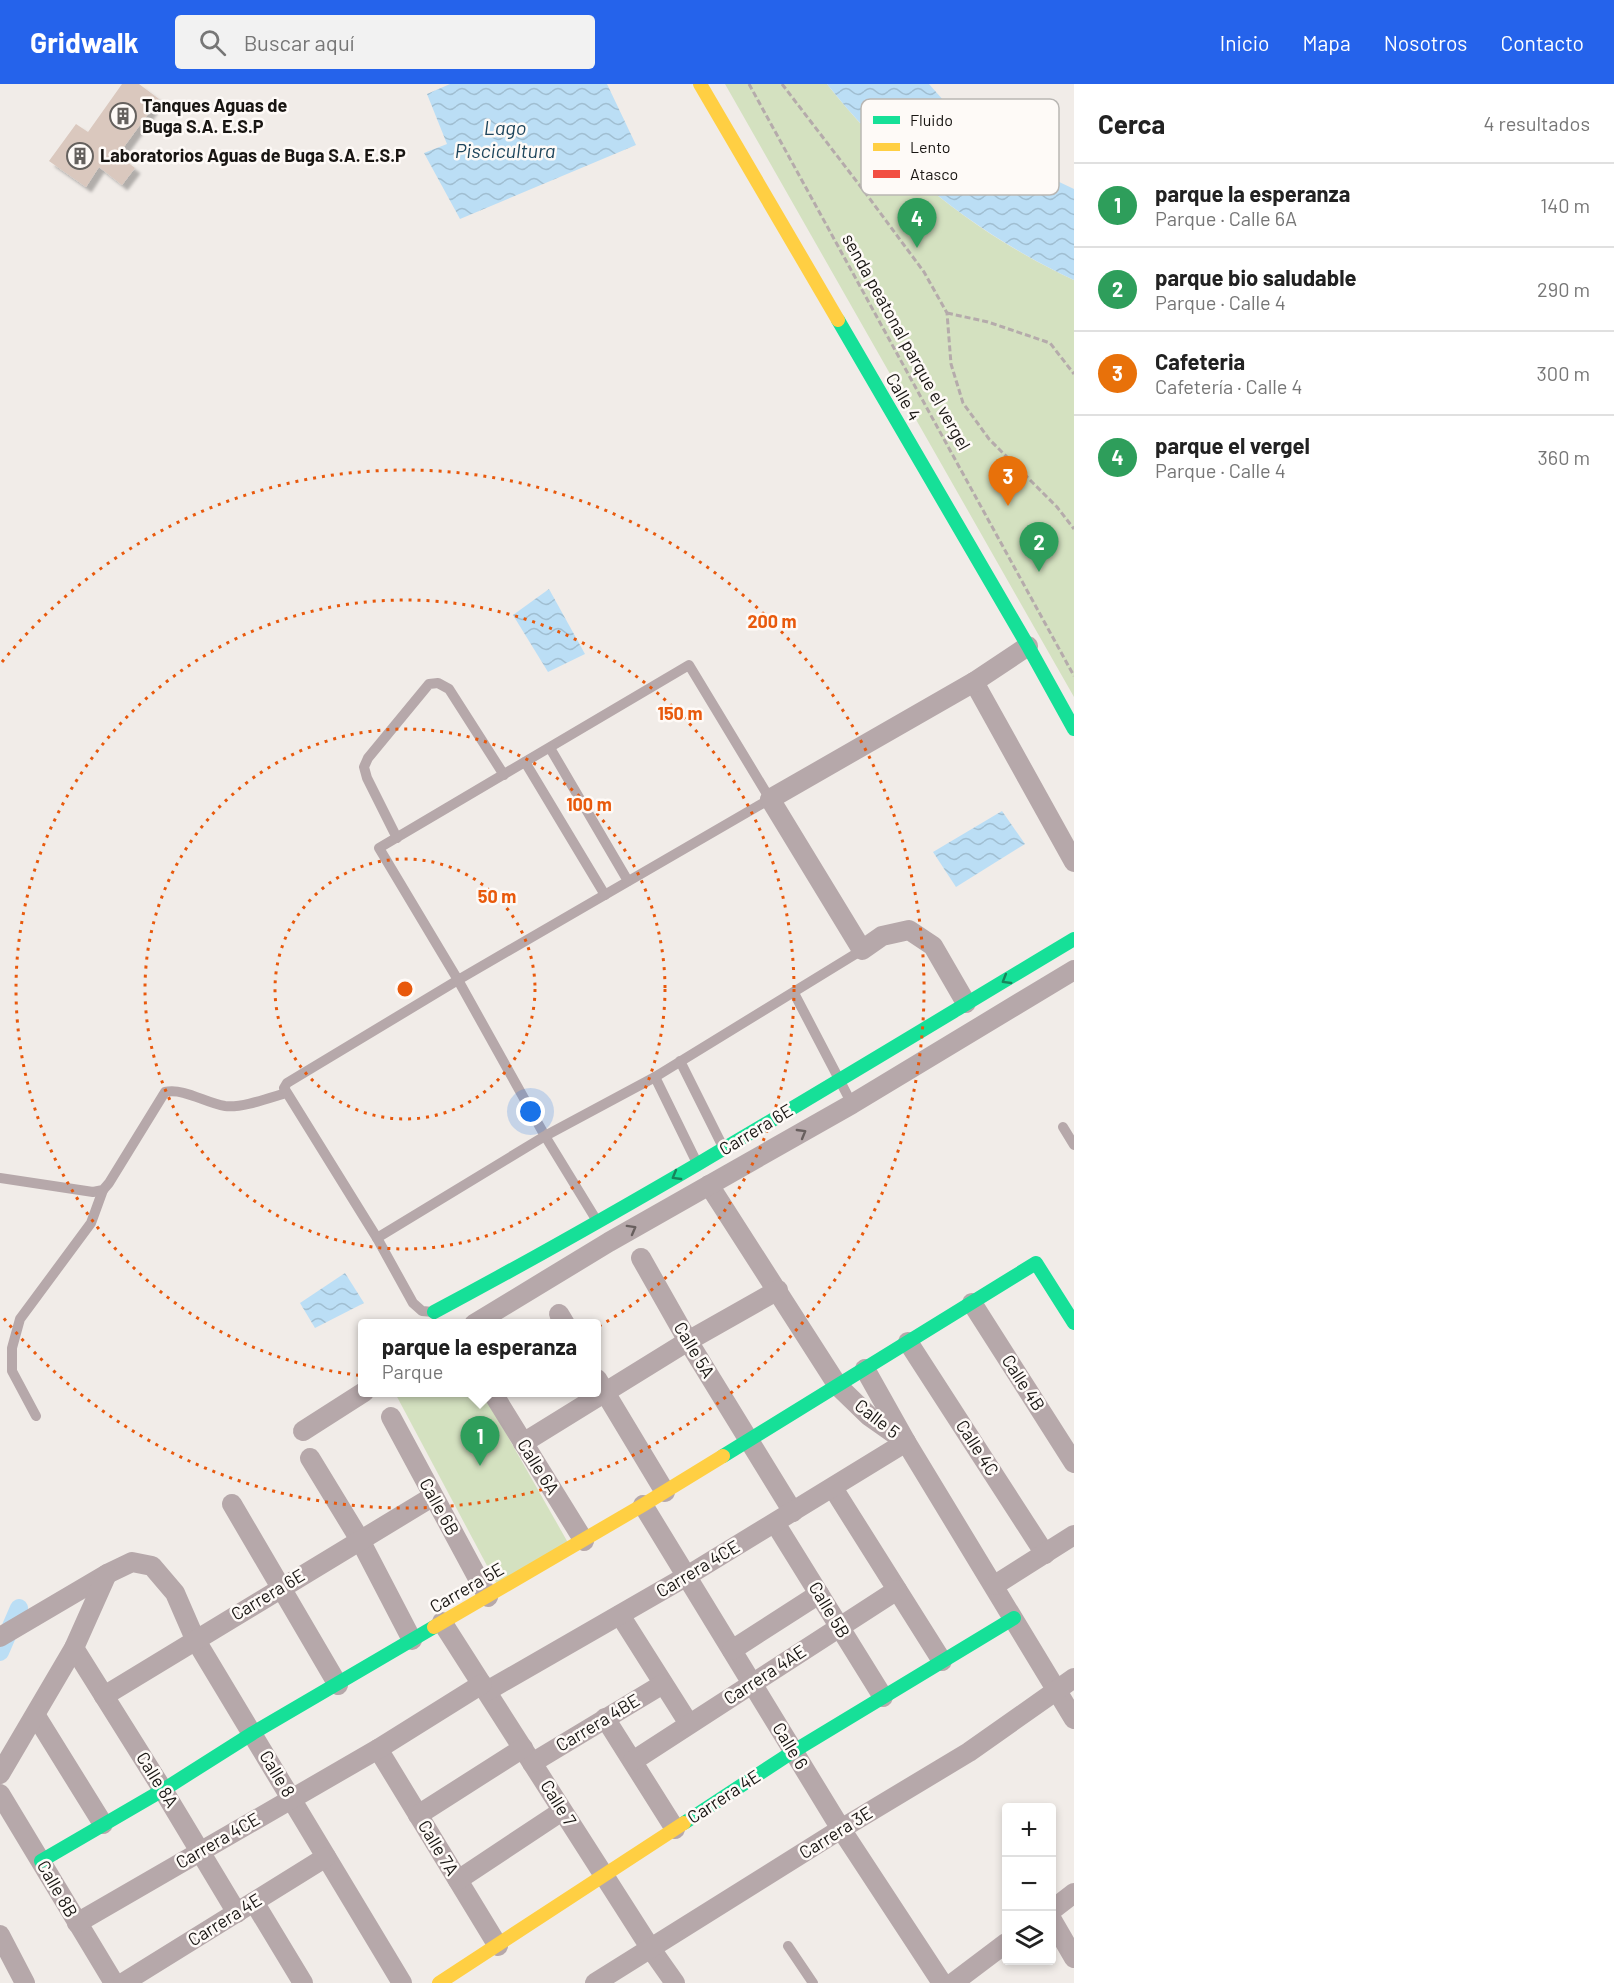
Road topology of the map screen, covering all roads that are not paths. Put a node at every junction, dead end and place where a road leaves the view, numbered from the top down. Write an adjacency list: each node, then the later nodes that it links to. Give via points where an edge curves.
1 (700, 84): 2 (street, Calle 4)
2 (1028, 645): 3 (street); 4 (street, Calle 4)
3 (974, 682): 8 (street); 10 (street)
4 (1074, 729)
5 (550, 748): 6 (lane); 8 (lane, via 689,665); 11 (lane)
6 (525, 762): 7 (lane); 12 (lane)
7 (504, 775): 9 (lane); 9 (lane, via 449,689 438,682 429,684 364,767)
8 (770, 799): 11 (lane); 14 (street)
9 (397, 838): 17 (lane, via 379,848)
10 (1074, 862)
11 (628, 881): 12 (lane)
12 (605, 895): 17 (lane)
13 (1074, 939): 15 (street, Carrera 6E)
14 (862, 950): 19 (lane); 20 (street, via 882,936 909,930 933,946)
15 (1027, 968): 18 (street); 20 (street, Carrera 6E, one-way to 20)
16 (1074, 970): 18 (street, Carrera 6E)
17 (458, 980): 26 (lane, via 287,1083); 29 (lane)
18 (1039, 992): 22 (street, Carrera 6E)
19 (794, 993): 23 (lane); 25 (lane)
20 (966, 1004): 21 (street, Carrera 6E)
21 (947, 1016): 22 (street); 25 (street, Carrera 6E)
22 (960, 1040): 27 (street, Carrera 6E)
23 (680, 1061): 24 (lane); 31 (lane)
24 (655, 1077): 29 (lane); 33 (lane)
25 (839, 1080): 27 (lane); 31 (street, Carrera 6E)
26 (286, 1093): 35 (lane, via 232,1107 174,1090 165,1092); 37 (lane)
27 (852, 1104): 32 (street, Carrera 6E, one-way to 27)
28 (1063, 1127): 30 (lane)
29 (545, 1136): 36 (lane); 37 (lane)
30 (1074, 1145)
31 (724, 1149): 32 (street); 33 (street, Carrera 6E)
32 (738, 1170): 33 (street, Carrera 6E)
33 (703, 1174): 36 (street, Carrera 6E, one-way to 36); 38 (street, Carrera 6E, one-way to 33); 43 (street, Calle 5)
34 (0, 1178): 35 (lane, via 93,1192)
35 (103, 1190): 57 (lane, via 91,1223 20,1318 12,1348 12,1371)
36 (597, 1222): 38 (lane); 39 (street, Carrera 6E)
37 (377, 1238): 46 (lane, via 413,1303 422,1311)
38 (609, 1242): 41 (street, Carrera 6E)
39 (548, 1250): 41 (street); 42 (street, Carrera 6E)
40 (641, 1258): 49 (street, Calle 5A)
41 (560, 1271): 44 (street, Carrera 6E)
42 (496, 1280): 44 (street); 46 (street, Carrera 6E)
43 (778, 1290): 49 (street); 53 (street, Calle 5)
44 (510, 1302): 47 (street, Carrera 6E)
45 (972, 1303): 48 (street, Carrera 5E, via 1036,1263); 50 (street, Carrera 5E); 64 (street, Calle 4B)
46 (434, 1312)
47 (481, 1319)
48 (1074, 1323)
49 (688, 1341): 52 (street); 60 (street, Calle 5A)
50 (908, 1342): 51 (street, Carrera 5E); 75 (street, Calle 4C)
51 (865, 1369): 53 (street, Carrera 5E); 61 (street)
52 (601, 1386): 66 (street)
53 (838, 1386): 60 (street, Carrera 5E); 61 (street, Calle 5, via 869,1416)
54 (358, 1396): 59 (street)
55 (495, 1397): 62 (street, Calle 6A)
56 (586, 1397): 62 (street)
57 (36, 1416)
58 (391, 1417): 67 (street, Calle 6B)
59 (303, 1431)
60 (748, 1441): 66 (street, Carrera 5E); 70 (street, Calle 5A)
61 (906, 1442): 65 (street, Carrera 4CE); 78 (street, Calle 5)
62 (523, 1443): 74 (street, Calle 6A)
63 (310, 1458): 73 (street)
64 (1074, 1463)
65 (833, 1488): 70 (street, Carrera 4CE); 80 (street)
66 (665, 1492): 69 (street, Carrera 5E)
67 (432, 1497): 73 (street, Carrera 6E); 82 (street, Calle 6B)
68 (232, 1504): 79 (street)
69 (644, 1505): 74 (street, Carrera 5E); 77 (street, Calle 6)
70 (793, 1512): 71 (street, Carrera 4CE)
71 (775, 1523): 77 (street, Carrera 4CE); 81 (street, Calle 5B)
72 (1074, 1535): 75 (street)
73 (360, 1540): 79 (street, Carrera 6E); 89 (street)
74 (584, 1541): 82 (street, Carrera 5E)
75 (1046, 1554): 78 (street)
76 (107, 1574): 87 (street); 88 (street, Calle 8, via 132,1562 152,1566 174,1593); 90 (street)
77 (687, 1576): 83 (street, Carrera 4CE); 91 (street, Calle 6)
78 (995, 1585): 84 (street, Calle 5)
79 (281, 1587): 88 (street, Carrera 6E); 96 (street)
80 (897, 1590): 86 (street, Carrera 4AE); 92 (street)
81 (819, 1593): 86 (street, Calle 5B); 91 (street)
82 (488, 1597): 85 (street, Carrera 5E)
83 (620, 1615): 95 (street); 97 (street, Carrera 4CE)
84 (1014, 1618): 92 (street, Carrera 4E); 98 (street, Calle 5)
85 (442, 1622): 89 (street, Carrera 5E); 97 (street, Calle 7)
86 (839, 1627): 94 (street, Carrera 4AE); 100 (street, Calle 5B)
87 (8, 1632)
88 (195, 1639): 99 (street, Carrera 6E); 105 (street, Calle 8)
89 (412, 1640): 96 (street, Carrera 5E)
90 (74, 1648): 99 (street, Calle 8A); 101 (street)
91 (732, 1650): 94 (street, Calle 6)
92 (942, 1661): 100 (street, Carrera 4E)
93 (1074, 1678): 98 (street, Carrera 3E)
94 (752, 1683): 104 (street, Carrera 4AE); 107 (street, Calle 6)
95 (663, 1684): 102 (street, Carrera 4BE); 104 (street)
96 (338, 1685): 105 (street, Carrera 5E)
97 (485, 1688): 106 (street, Carrera 4CE); 108 (street, Calle 7)
98 (1056, 1691): 103 (street, Calle 5); 117 (street, Carrera 3E, via 969,1752)
99 (104, 1696): 111 (street, Calle 8A)
100 (883, 1698): 107 (street, Carrera 4E)
101 (36, 1716): 110 (street); 116 (street)
102 (605, 1718): 108 (street, Carrera 4BE); 109 (street)
103 (1074, 1719)
104 (689, 1724): 109 (street, Carrera 4AE)
105 (253, 1733): 111 (street, Carrera 5E); 113 (street, Calle 8)
106 (378, 1749): 113 (street, Carrera 4CE); 115 (street, Calle 7A)
107 (794, 1751): 117 (street, Calle 6); 118 (street, Carrera 4E)
108 (527, 1756): 114 (street, Calle 7); 115 (street, Carrera 4BE)
109 (633, 1761): 118 (street)
110 (0, 1774)
111 (163, 1790): 116 (street, Carrera 5E); 119 (street, Calle 8A)
112 (0, 1794): 121 (street, Calle 8B)
113 (291, 1798): 119 (street, Carrera 4CE); 120 (street, Calle 8)
114 (562, 1811): 122 (street, Calle 7); 123 (street)
115 (418, 1815): 123 (street, Calle 7A)
116 (103, 1824): 121 (street, Carrera 5E)
117 (841, 1829): 133 (street, Carrera 3E); 144 (street, Calle 6)
118 (675, 1830): 122 (street, Carrera 4E)
119 (199, 1851): 125 (street, Calle 8A); 127 (street, Carrera 4CE)
120 (326, 1857): 125 (street, Carrera 4E); 139 (street, Calle 8)
121 (41, 1861): 127 (street, Calle 8B)
122 (605, 1876): 130 (street, Carrera 4E); 133 (street, Calle 7)
123 (458, 1880): 130 (street, Calle 7A)
124 (1074, 1893): 126 (street)
125 (245, 1907): 137 (street, Carrera 4E); 138 (street, Calle 8A)
126 (1056, 1907)
127 (77, 1923): 136 (street, Calle 8B)
128 (1056, 1927): 134 (street)
129 (0, 1935): 135 (street)
130 (498, 1946): 140 (street, Carrera 4E)
131 (788, 1946): 143 (lane)
132 (1002, 1946): 145 (street)
133 (651, 1949): 141 (street, Carrera 3E); 142 (street, Calle 7)
134 (1074, 1958)
135 (25, 1983)
136 (114, 1983)
137 (123, 1983)
138 (303, 1983)
139 (402, 1983)
140 (439, 1983)
141 (595, 1983)
142 (675, 1983)
143 (813, 1983)
144 (942, 1983)
145 (953, 1983)

